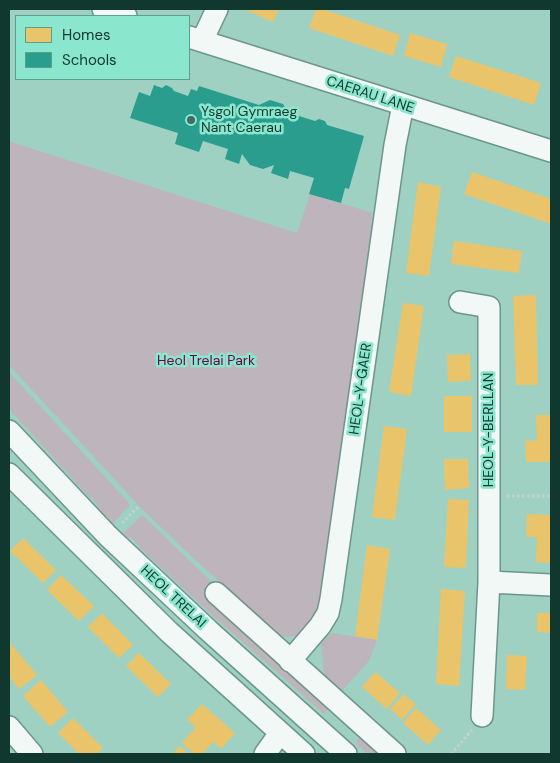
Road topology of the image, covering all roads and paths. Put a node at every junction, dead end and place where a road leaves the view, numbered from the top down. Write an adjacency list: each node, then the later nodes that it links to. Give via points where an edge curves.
1 (104, 9): 3 (street)
2 (217, 9): 4 (street)
3 (123, 15)
4 (195, 39): 5 (street, CAERAU LANE)
5 (403, 105): 6 (street, CAERAU LANE); 15 (street, HEOL-Y-GAER, via 331,599 328,613 320,626)
6 (551, 151)
7 (460, 302): 10 (street, HEOL-Y-BERLLAN, via 489,307)
8 (9, 430): 22 (street, HEOL TRELAI, via 115,543)
9 (10, 476): 18 (street, HEOL TRELAI, via 169,632)
10 (489, 496): 11 (path); 12 (street, HEOL-Y-BERLLAN)
11 (551, 496)
12 (489, 582): 13 (street); 16 (street, HEOL-Y-BERLLAN)
13 (551, 585)
14 (216, 593): 15 (street)
15 (290, 660): 23 (street)
16 (482, 716): 24 (path)
17 (9, 727): 19 (street)
18 (280, 733): 20 (street); 21 (street, HEOL TRELAI)
19 (32, 754)
20 (265, 754)
21 (304, 754)
22 (346, 754)
23 (395, 754)
24 (450, 754)

